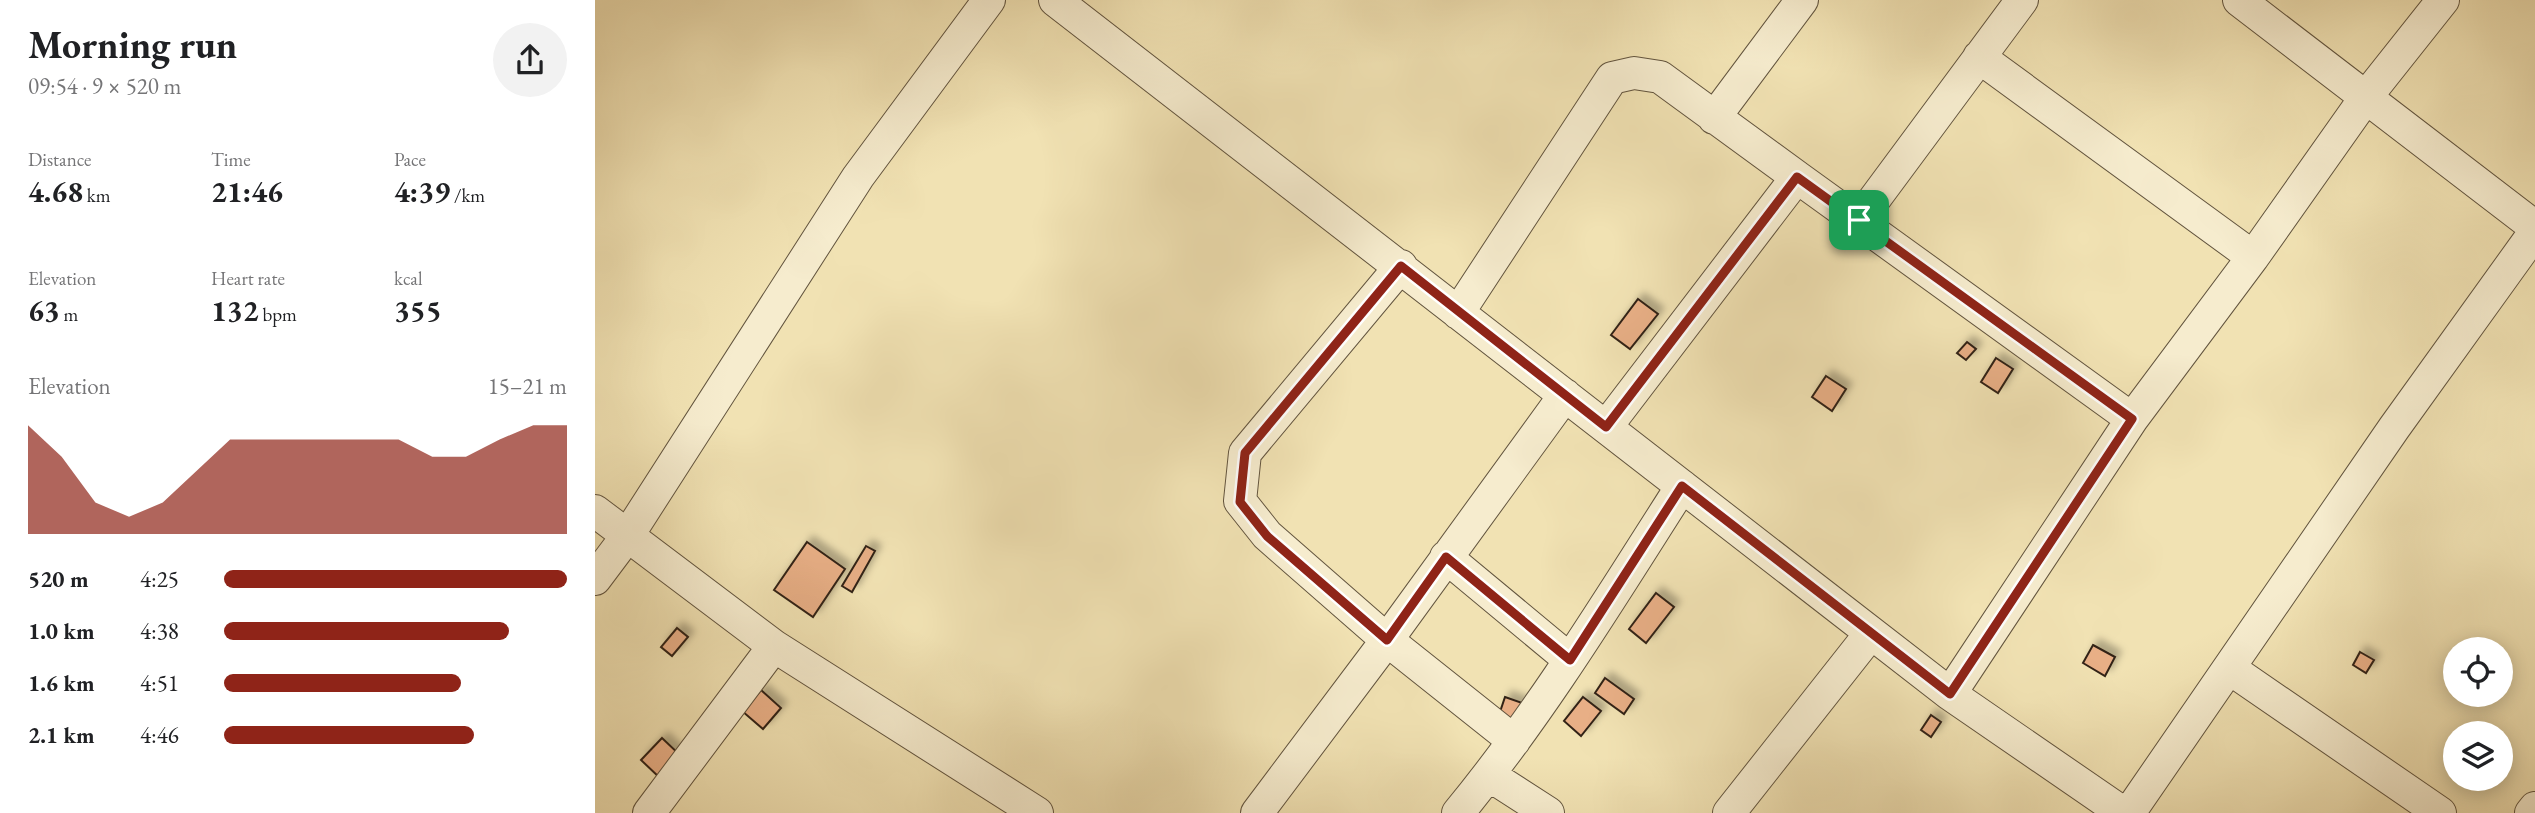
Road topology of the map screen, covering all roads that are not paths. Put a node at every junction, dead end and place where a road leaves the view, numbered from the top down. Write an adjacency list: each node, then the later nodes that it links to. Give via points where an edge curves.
1 (989, 0): 21 (street, via 858,177)
2 (1055, 0): 14 (street)
3 (1802, 0): 9 (street)
4 (2022, 0): 7 (street)
5 (2239, 0): 8 (street)
6 (2443, 0): 8 (street)
7 (1979, 57): 11 (street); 13 (street)
8 (2366, 97): 12 (street); 13 (street)
9 (1714, 118): 10 (street); 15 (street, via 1660,77 1634,73 1612,78)
10 (1797, 177): 11 (street); 18 (street)
11 (1859, 220): 17 (street)
12 (2535, 229): 28 (street)
13 (2253, 257): 17 (street)
14 (1401, 266): 15 (street); 25 (street, via 1245,453 1240,502 1267,536)
15 (1458, 313): 16 (street)
16 (1565, 395): 18 (street); 22 (street)
17 (2132, 419): 29 (street)
18 (1606, 427): 19 (street)
19 (1682, 486): 24 (street); 27 (street)
20 (595, 511): 21 (street)
21 (628, 535): 23 (street); 26 (street)
22 (1446, 557): 25 (street); 27 (street)
23 (595, 579)
24 (1871, 633): 29 (street); 38 (street)
25 (1387, 640): 30 (street); 35 (street)
26 (774, 646): 33 (street); 34 (street)
27 (1570, 660): 30 (street)
28 (2229, 668): 40 (street); 41 (street)
29 (1950, 694): 39 (street)
30 (1514, 741): 31 (street)
31 (1489, 775): 36 (street); 37 (street)
32 (2535, 808): 42 (street)
33 (649, 813)
34 (1037, 813)
35 (1257, 813)
36 (1458, 813)
37 (1548, 813)
38 (1729, 813)
39 (2123, 813)
40 (2129, 813)
41 (2440, 813)
42 (2531, 813)

